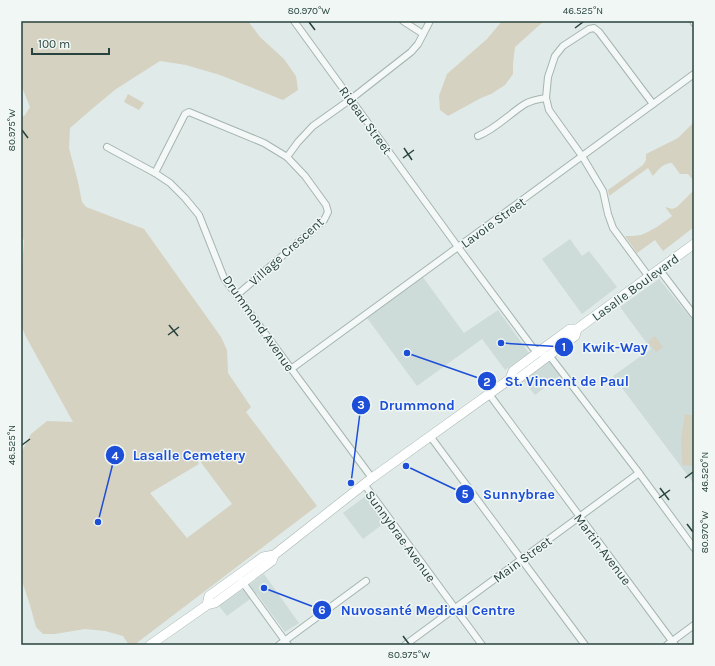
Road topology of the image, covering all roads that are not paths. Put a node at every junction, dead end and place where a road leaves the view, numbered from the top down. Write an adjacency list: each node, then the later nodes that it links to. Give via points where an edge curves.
1 (294, 21): 7 (street, Rideau Street)
2 (403, 21): 4 (street)
3 (430, 21): 4 (street)
4 (423, 34): 7 (street, via 411,52)
5 (694, 74): 8 (street, Lavoie Street)
6 (546, 98): 8 (street, via 548,77 555,56 563,46 594,28); 9 (street, via 524,105); 11 (street, via 549,110)
7 (351, 99): 12 (street, via 313,126); 15 (street, Rideau Street)
8 (653, 104): 11 (street, Lavoie Street)
9 (478, 136)
10 (107, 148): 13 (street, Drummond Avenue)
11 (582, 156): 15 (street, Lavoie Street); 17 (street, via 603,190 613,228)
12 (287, 157): 13 (street, Village Crescent, via 263,143 189,112 185,114); 18 (street, Village Crescent, via 305,176 326,205 328,212 324,220)
13 (155, 174): 18 (street, Drummond Avenue, via 170,183 199,215 224,278)
14 (694, 244): 16 (main road, Lasalle Boulevard)
15 (458, 247): 21 (street, Rideau Street, via 533,348); 23 (street, Lavoie Street)
16 (659, 269): 17 (main road, Lasalle Boulevard); 19 (street)
17 (649, 277): 20 (main road, Lasalle Boulevard)
18 (237, 295): 23 (street, Drummond Avenue)
19 (694, 315)
20 (577, 329): 21 (main road, Lasalle Boulevard, via 570,329); 22 (main road, Lasalle Boulevard, via 575,336)
21 (539, 351): 22 (street, Rideau Street); 24 (main road, Lasalle Boulevard, via 513,371)
22 (548, 357): 24 (main road, Lasalle Boulevard, via 519,378); 27 (street, Rideau Street)
23 (291, 369): 28 (street, Drummond Avenue)
24 (510, 379): 25 (main road, Lasalle Boulevard)
25 (488, 394): 26 (main road, Lasalle Boulevard); 30 (street, Martin Avenue)
26 (430, 436): 28 (main road, Lasalle Boulevard); 32 (street)
27 (639, 473): 30 (street, Main Street); 31 (street, Rideau Street)
28 (372, 478): 29 (main road, Lasalle Boulevard)
29 (364, 484): 33 (main road, Lasalle Boulevard, via 274,555 272,561); 35 (street, Sunnybrae Avenue)
30 (580, 517): 32 (street, Main Street); 38 (street, Martin Avenue)
31 (694, 548)
32 (522, 559): 35 (street, Main Street); 43 (street)
33 (240, 579): 37 (street); 39 (main road, Lasalle Boulevard, via 215,603 207,605)
34 (366, 581): 37 (street)
35 (455, 609): 41 (street, Main Street); 42 (street, Sunnybrae Avenue)
36 (694, 625): 38 (street)
37 (287, 643): 40 (street)
38 (672, 644)
39 (150, 645)
40 (279, 645)
41 (405, 645)
42 (482, 645)
43 (585, 645)

